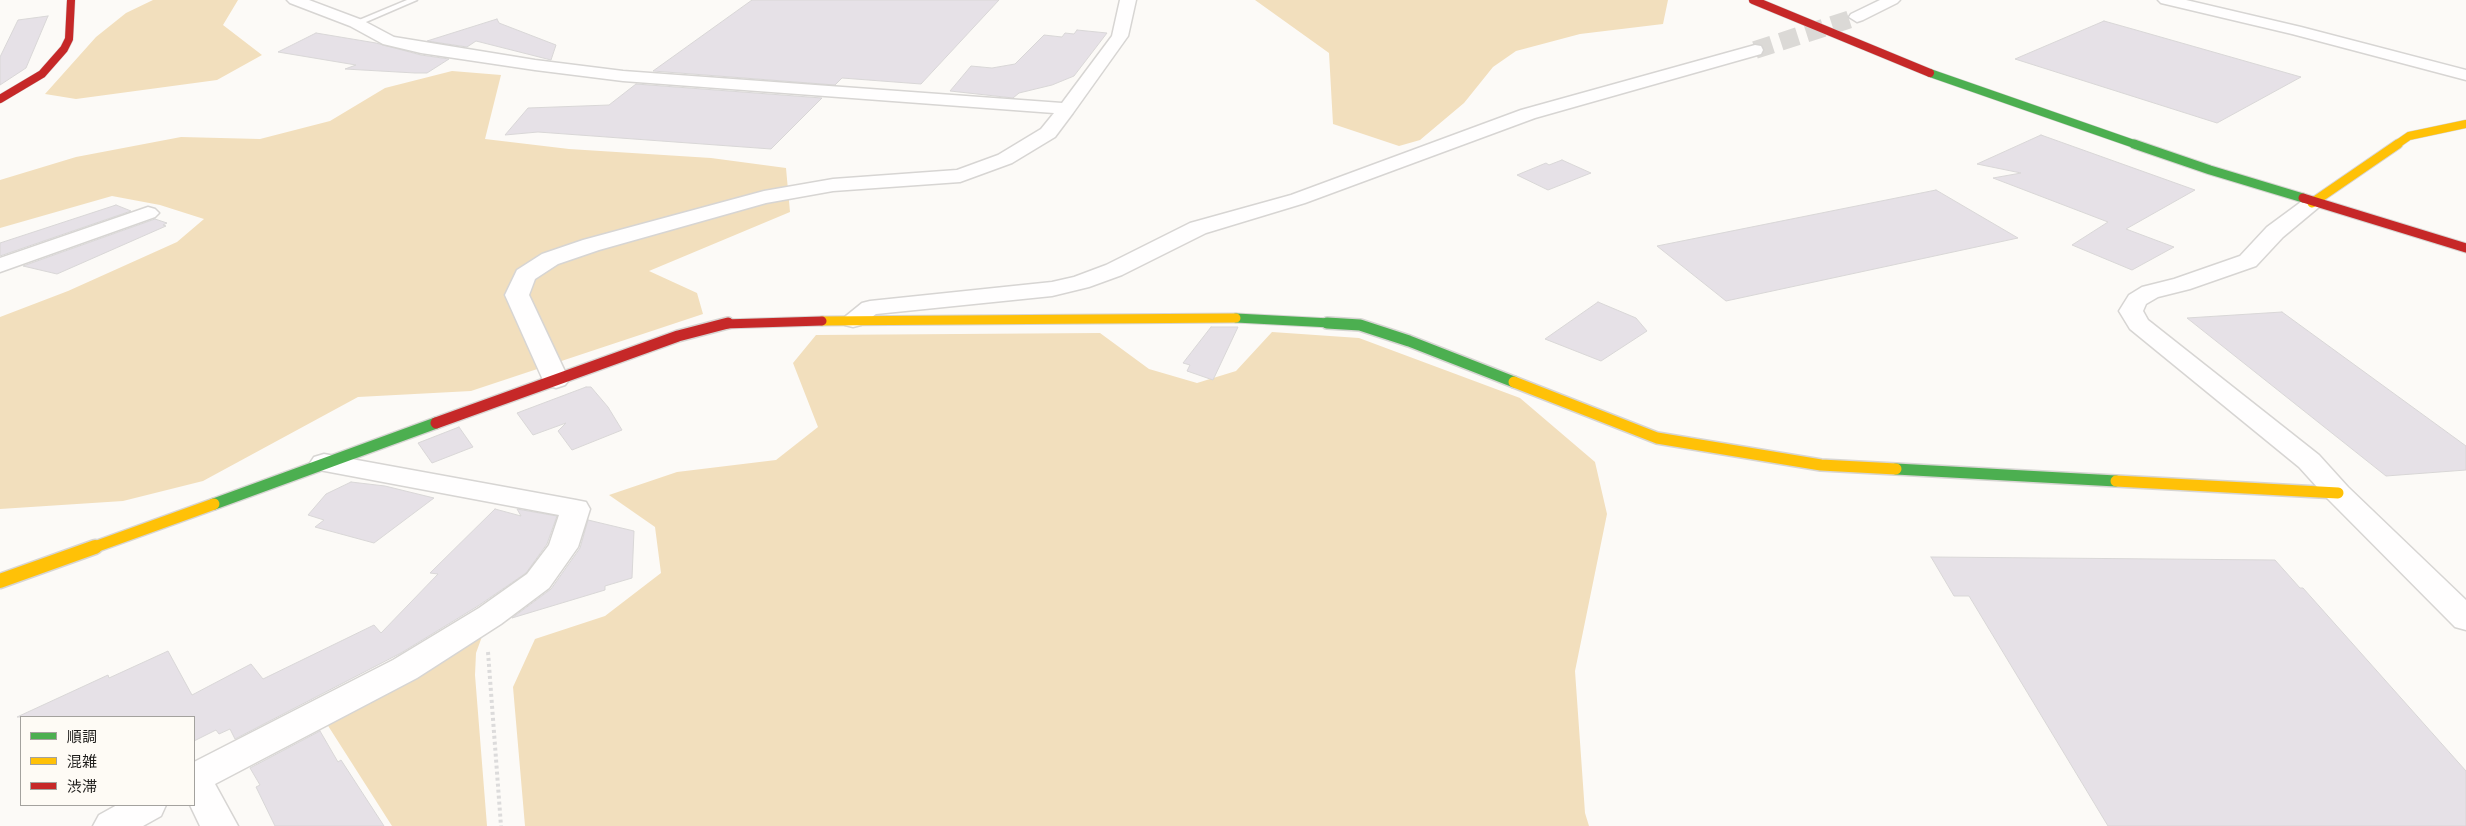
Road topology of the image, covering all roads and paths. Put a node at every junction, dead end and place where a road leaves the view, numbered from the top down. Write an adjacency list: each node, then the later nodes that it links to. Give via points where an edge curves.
1 (71, 0): 12 (street, via 69,39 57,59 42,74)
2 (295, 0): 9 (street)
3 (413, 0): 9 (lane)
4 (1128, 0): 13 (street, via 1120,36)
5 (1753, 0): 15 (street, via 1947,79)
6 (1892, 0): 8 (street)
7 (2166, 0): 11 (street)
8 (1857, 17)
9 (356, 23): 13 (street, via 389,41 421,48 623,76)
10 (1755, 50): 19 (street, via 1528,114 1298,199 1198,228 1114,270 1081,282 1052,289 870,308)
11 (2466, 75)
12 (0, 99)
13 (1067, 109): 20 (street, via 1048,133 1005,158 960,176 833,185 764,197 550,259 525,275 517,295)
14 (2466, 124): 15 (street, via 2409,136)
15 (2312, 203): 17 (street); 22 (street, via 2274,232 2248,261 2150,292 2137,300 2131,311 2138,324 2309,461)
16 (148, 213): 18 (street)
17 (2466, 248)
18 (0, 265)
19 (853, 320): 20 (street, via 729,323 678,336); 22 (street, via 1263,318 1360,326 1409,341 1657,438 1821,465)
20 (556, 380): 21 (street)
21 (324, 463): 23 (street); 24 (street, via 576,509 563,548 538,582)
22 (2338, 493): 25 (street)
23 (0, 581)
24 (490, 616): 26 (street, via 405,668); 31 (path, via 488,659)
25 (2466, 620)
26 (195, 777)
27 (195, 780): 30 (street)
28 (146, 806): 29 (street)
29 (112, 826)
30 (220, 826)
31 (500, 826)

